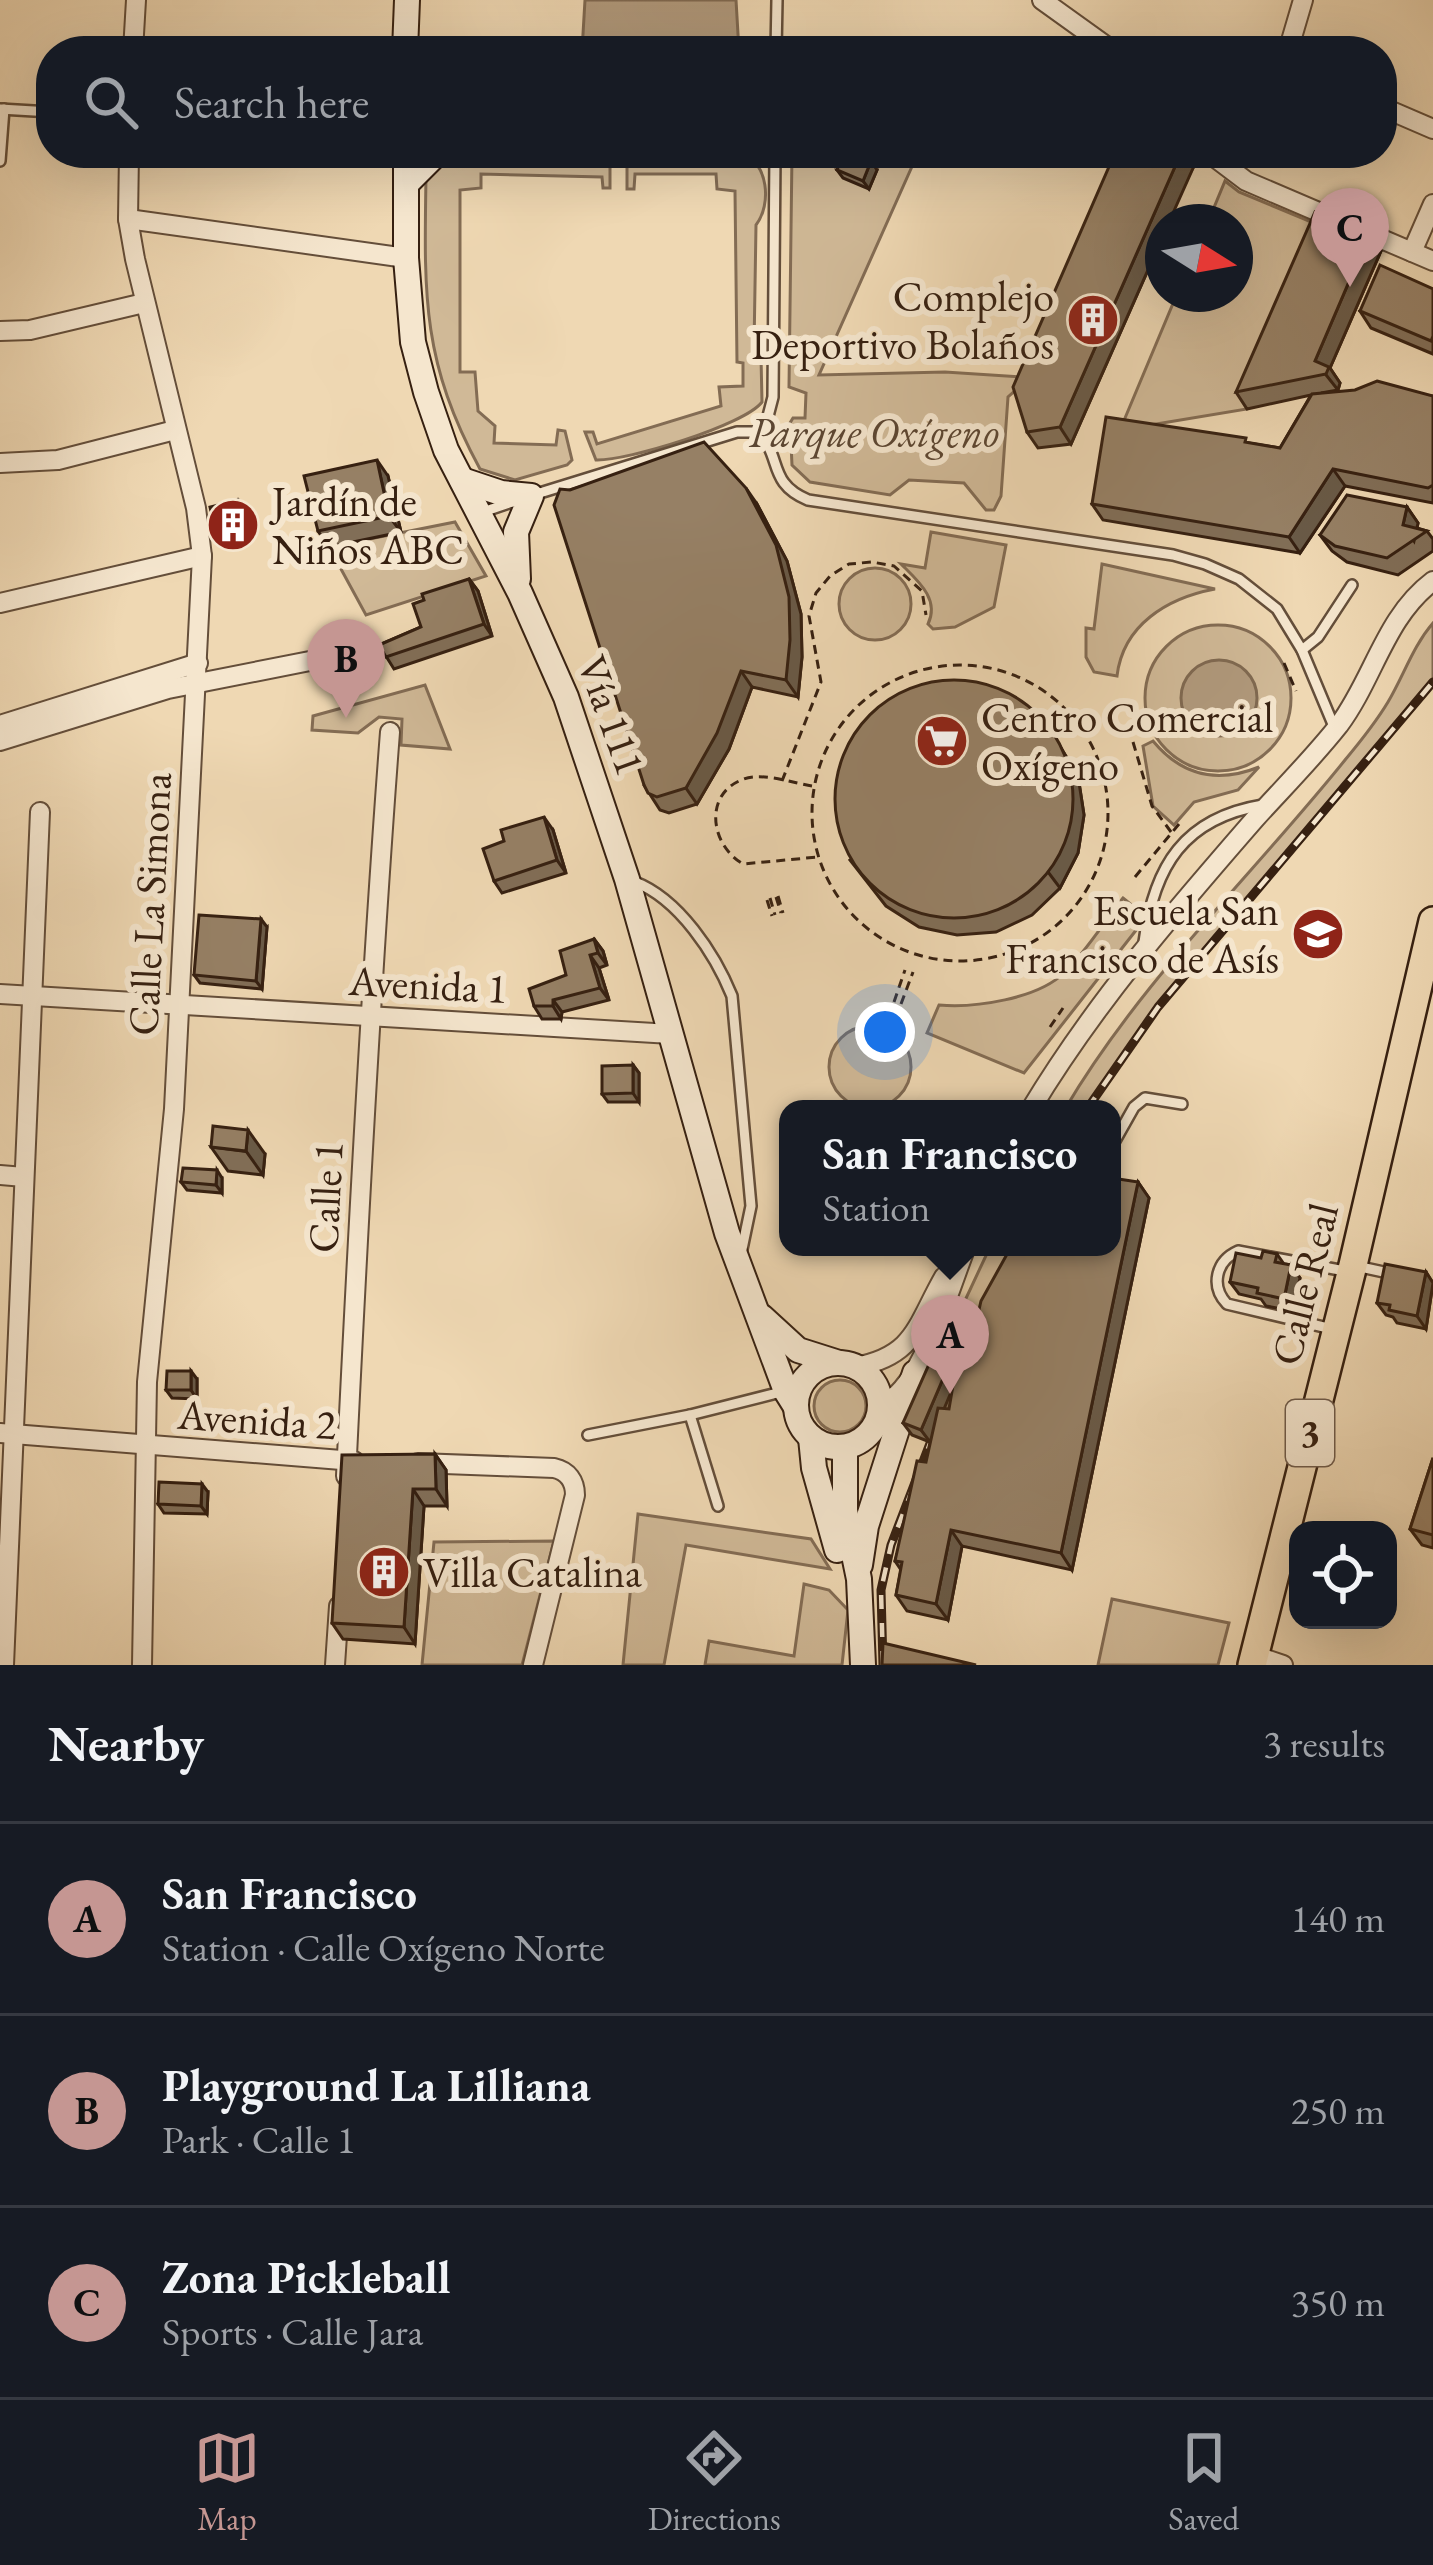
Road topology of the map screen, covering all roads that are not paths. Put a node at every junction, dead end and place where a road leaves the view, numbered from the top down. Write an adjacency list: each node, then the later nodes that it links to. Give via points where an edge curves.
1 (136, 0): 6 (street)
2 (406, 0): 7 (main road)
3 (777, 0): 8 (lane)
4 (1042, 0): 9 (street)
5 (1303, 0): 10 (street)
6 (134, 36)
7 (405, 36)
8 (776, 36)
9 (1092, 36)
10 (1292, 36)
11 (2, 109): 12 (lane); 15 (lane)
12 (36, 111)
13 (1397, 114): 14 (street)
14 (1433, 130)
15 (0, 161)
16 (129, 168): 23 (street, Calle La Simona)
17 (406, 168): 21 (main road, Vía 111)
18 (422, 168): 21 (main road)
19 (775, 168): 30 (lane, via 773,397)
20 (1229, 168): 24 (street)
21 (406, 184): 25 (main road, Vía 111)
22 (1433, 204): 24 (street)
23 (128, 219): 25 (street); 27 (street, Calle La Simona)
24 (1412, 252): 26 (street)
25 (406, 257): 32 (main road, Vía 111, via 420,372)
26 (1433, 261)
27 (144, 303): 28 (street); 29 (street, Calle La Simona)
28 (0, 331)
29 (176, 430): 31 (street, via 58,460); 35 (street, Calle La Simona)
30 (756, 432): 33 (lane, via 737,431); 40 (lane, via 779,480 808,500 1205,564 1265,598)
31 (0, 463)
32 (462, 481): 33 (main road); 34 (main road, Vía 111)
33 (531, 496): 34 (lane); 38 (main road, via 516,532)
34 (480, 513): 38 (main road, Vía 111)
35 (202, 556): 39 (street); 42 (street, Calle La Simona)
36 (1433, 581): 45 (street, via 1391,627)
37 (1352, 585): 40 (lane)
38 (520, 593): 50 (main road, Vía 111, via 566,697)
39 (0, 603)
40 (1301, 650): 45 (lane)
41 (320, 659): 43 (street)
42 (198, 663): 43 (street, Calle La Simona); 44 (street)
43 (196, 686): 47 (street); 55 (street, Calle La Simona)
44 (0, 725)
45 (1335, 729): 48 (street)
46 (390, 732): 56 (street, Calle 1)
47 (0, 741)
48 (1268, 804): 52 (street); 52 (lane, via 1213,818 1183,847 1155,884)
49 (40, 812): 54 (street)
50 (627, 879): 57 (main road, Vía 111); 65 (lane, via 680,914 732,996 751,1206)
51 (1433, 921): 66 (main road, Calle Real / 3)
52 (1144, 947): 58 (street)
53 (0, 994): 54 (street, Avenida 1)
54 (33, 995): 55 (street, Avenida 1); 62 (street)
55 (180, 1003): 56 (street, Avenida 1); 80 (street, Calle La Simona)
56 (368, 1017): 57 (street, Avenida 1); 81 (street, Calle 1)
57 (671, 1034): 65 (main road, Vía 111)
58 (1037, 1100)
59 (1182, 1104): 60 (lane, via 1145,1098)
60 (1121, 1130)
61 (0, 1174): 62 (street)
62 (24, 1178): 68 (street)
63 (958, 1256): 71 (street, via 906,1344 882,1362)
64 (960, 1256): 72 (street)
65 (738, 1266): 69 (main road, Vía 111)
66 (1352, 1269): 67 (lane); 70 (main road, Calle Real / 3); 70 (lane, via 1238,1251 1221,1264 1216,1287 1227,1304)
67 (1413, 1279)
68 (9, 1303): 76 (street)
69 (756, 1312): 71 (main road, Vía 111, via 798,1350); 73 (main road, Vía 111)
70 (1336, 1330): 87 (main road, Calle Real / 3)
71 (847, 1365): 73 (main road, via 813,1371); 74 (main road, via 875,1385)
72 (915, 1373): 74 (street, via 902,1393); 88 (main road, via 866,1526)
73 (791, 1399): 75 (lane); 78 (main road)
74 (880, 1403): 79 (main road, via 866,1436)
75 (690, 1415): 77 (lane); 85 (lane)
76 (8, 1434): 80 (street, Avenida 2); 86 (street)
77 (588, 1435)
78 (811, 1438): 79 (main road); 90 (main road)
79 (844, 1447): 88 (main road, via 845,1511)
80 (146, 1448): 81 (street, Avenida 2); 93 (street, Calle La Simona)
81 (346, 1461): 82 (street, Avenida 2); 84 (street, Calle 1)
82 (369, 1462)
83 (392, 1462): 95 (street, Avenida 2, via 554,1468 573,1482)
84 (344, 1504)
85 (718, 1506)
86 (5, 1556): 92 (street)
87 (1287, 1571): 91 (main road, Calle Real / 3)
88 (859, 1579): 90 (main road)
89 (340, 1589): 94 (street)
90 (870, 1653)
91 (1253, 1660): 96 (street)
92 (4, 1665)
93 (142, 1665)
94 (335, 1665)
95 (533, 1665)
96 (1283, 1665)

